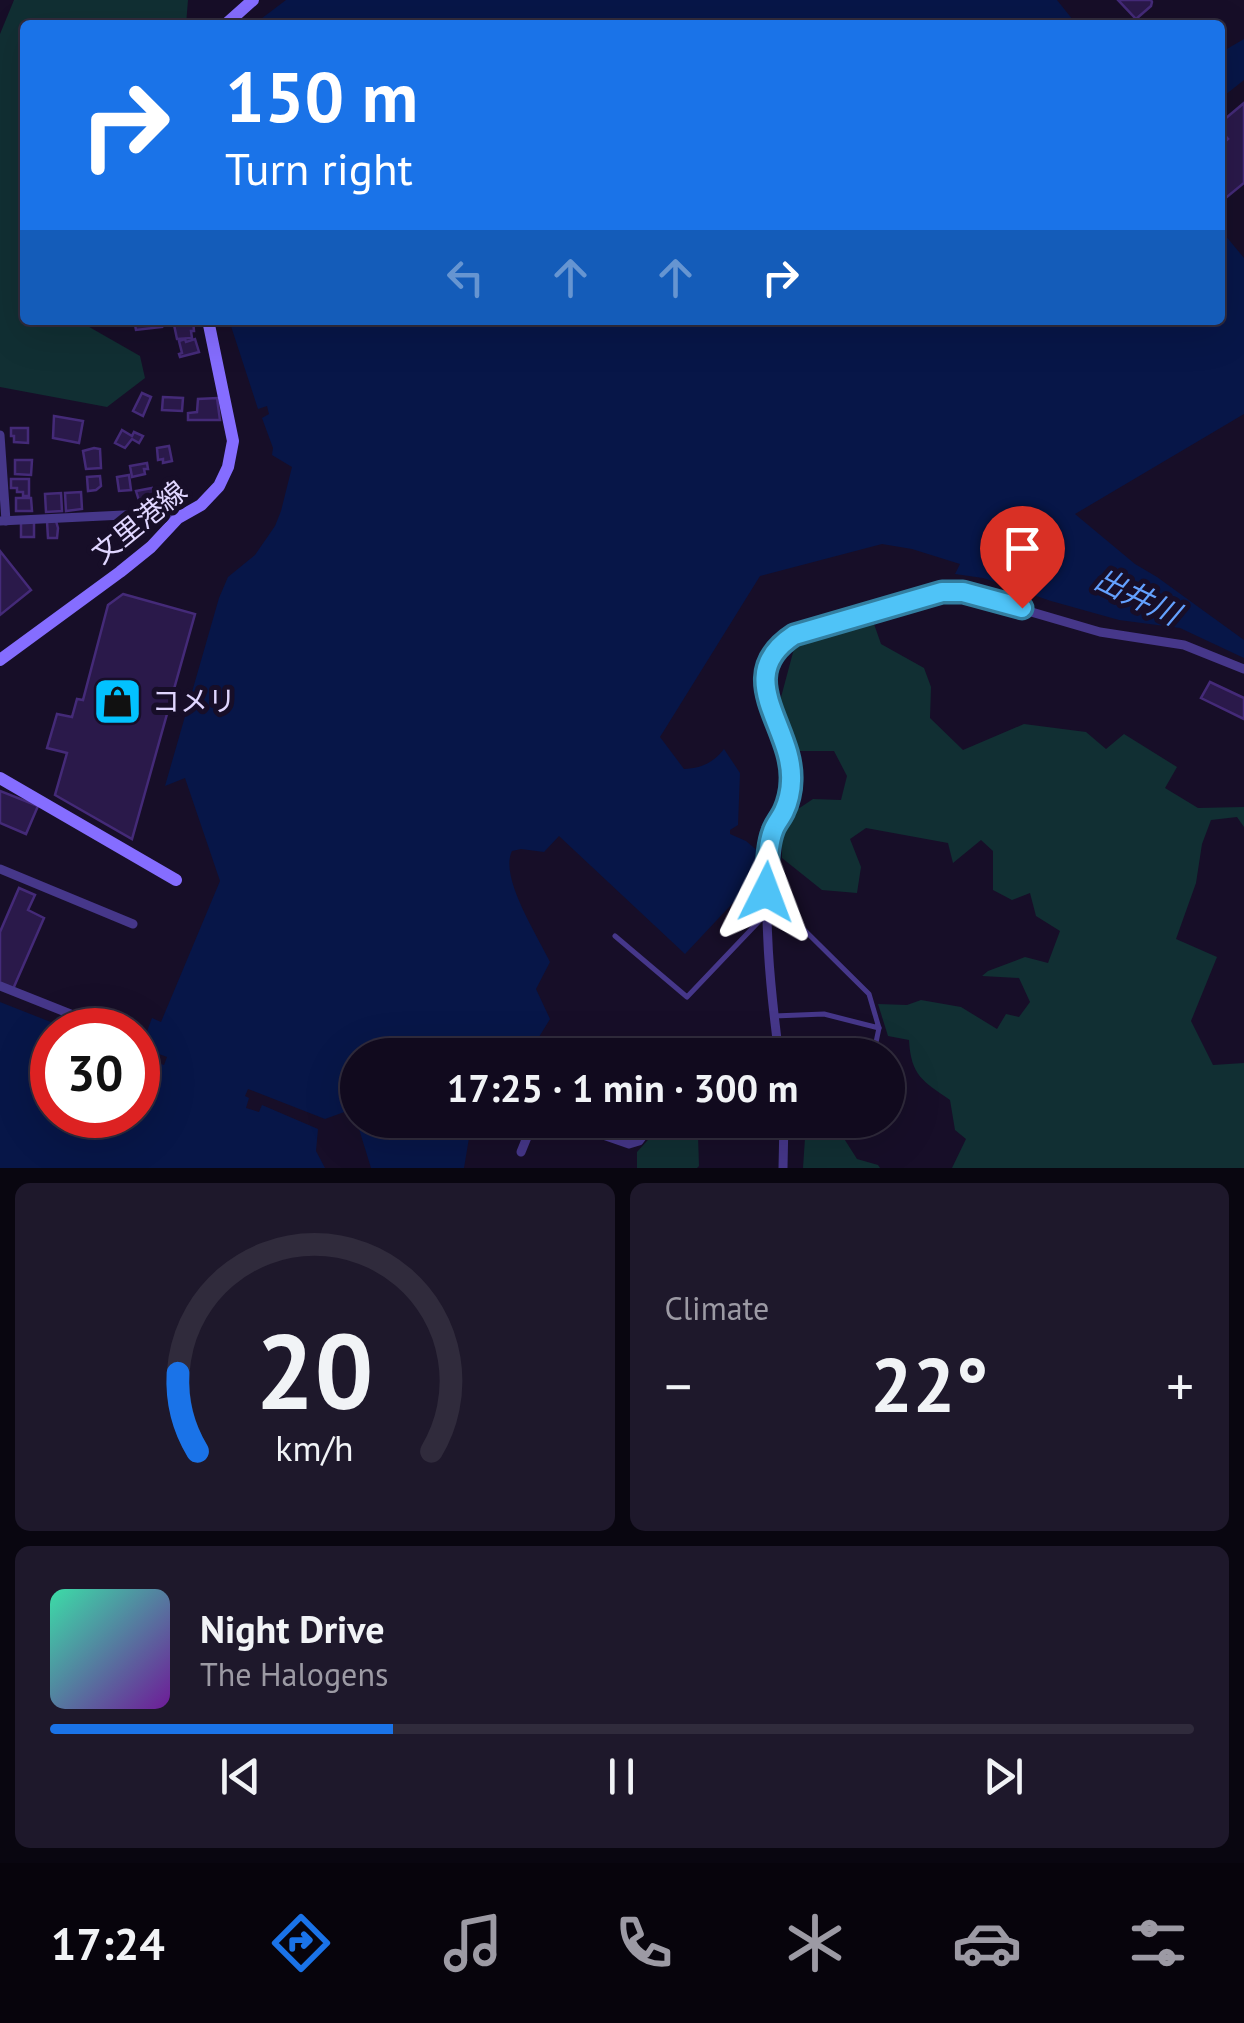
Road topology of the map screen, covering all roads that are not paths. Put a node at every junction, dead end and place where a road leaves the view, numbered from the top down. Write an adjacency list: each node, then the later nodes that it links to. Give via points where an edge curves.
1 (252, 0): 2 (main road)
2 (230, 20)
3 (209, 325): 5 (main road, 文里港線, via 233,441 219,486)
4 (0, 435): 6 (street)
5 (178, 518): 6 (street); 7 (main road, 文里港線, via 120,572)
6 (3, 521)
7 (0, 660)
8 (1244, 669): 12 (street, via 1184,645 1100,632 963,592 920,597 794,635 777,646 764,679 791,768 785,810 770,842)
9 (0, 778): 11 (main road)
10 (0, 870): 14 (street)
11 (176, 880)
12 (766, 892): 13 (street); 19 (lane, via 869,994)
13 (768, 912): 15 (lane, via 687,997); 18 (street)
14 (132, 924)
15 (615, 936)
16 (0, 986): 17 (street)
17 (54, 1008)
18 (774, 1016): 19 (lane, via 824,1014); 20 (street)
19 (879, 1028): 21 (lane)
20 (777, 1038)
21 (877, 1038)
22 (527, 1138): 26 (street)
23 (612, 1138): 24 (street, via 629,1144)
24 (641, 1138)
25 (784, 1138): 27 (street)
26 (521, 1152)
27 (782, 1168)

